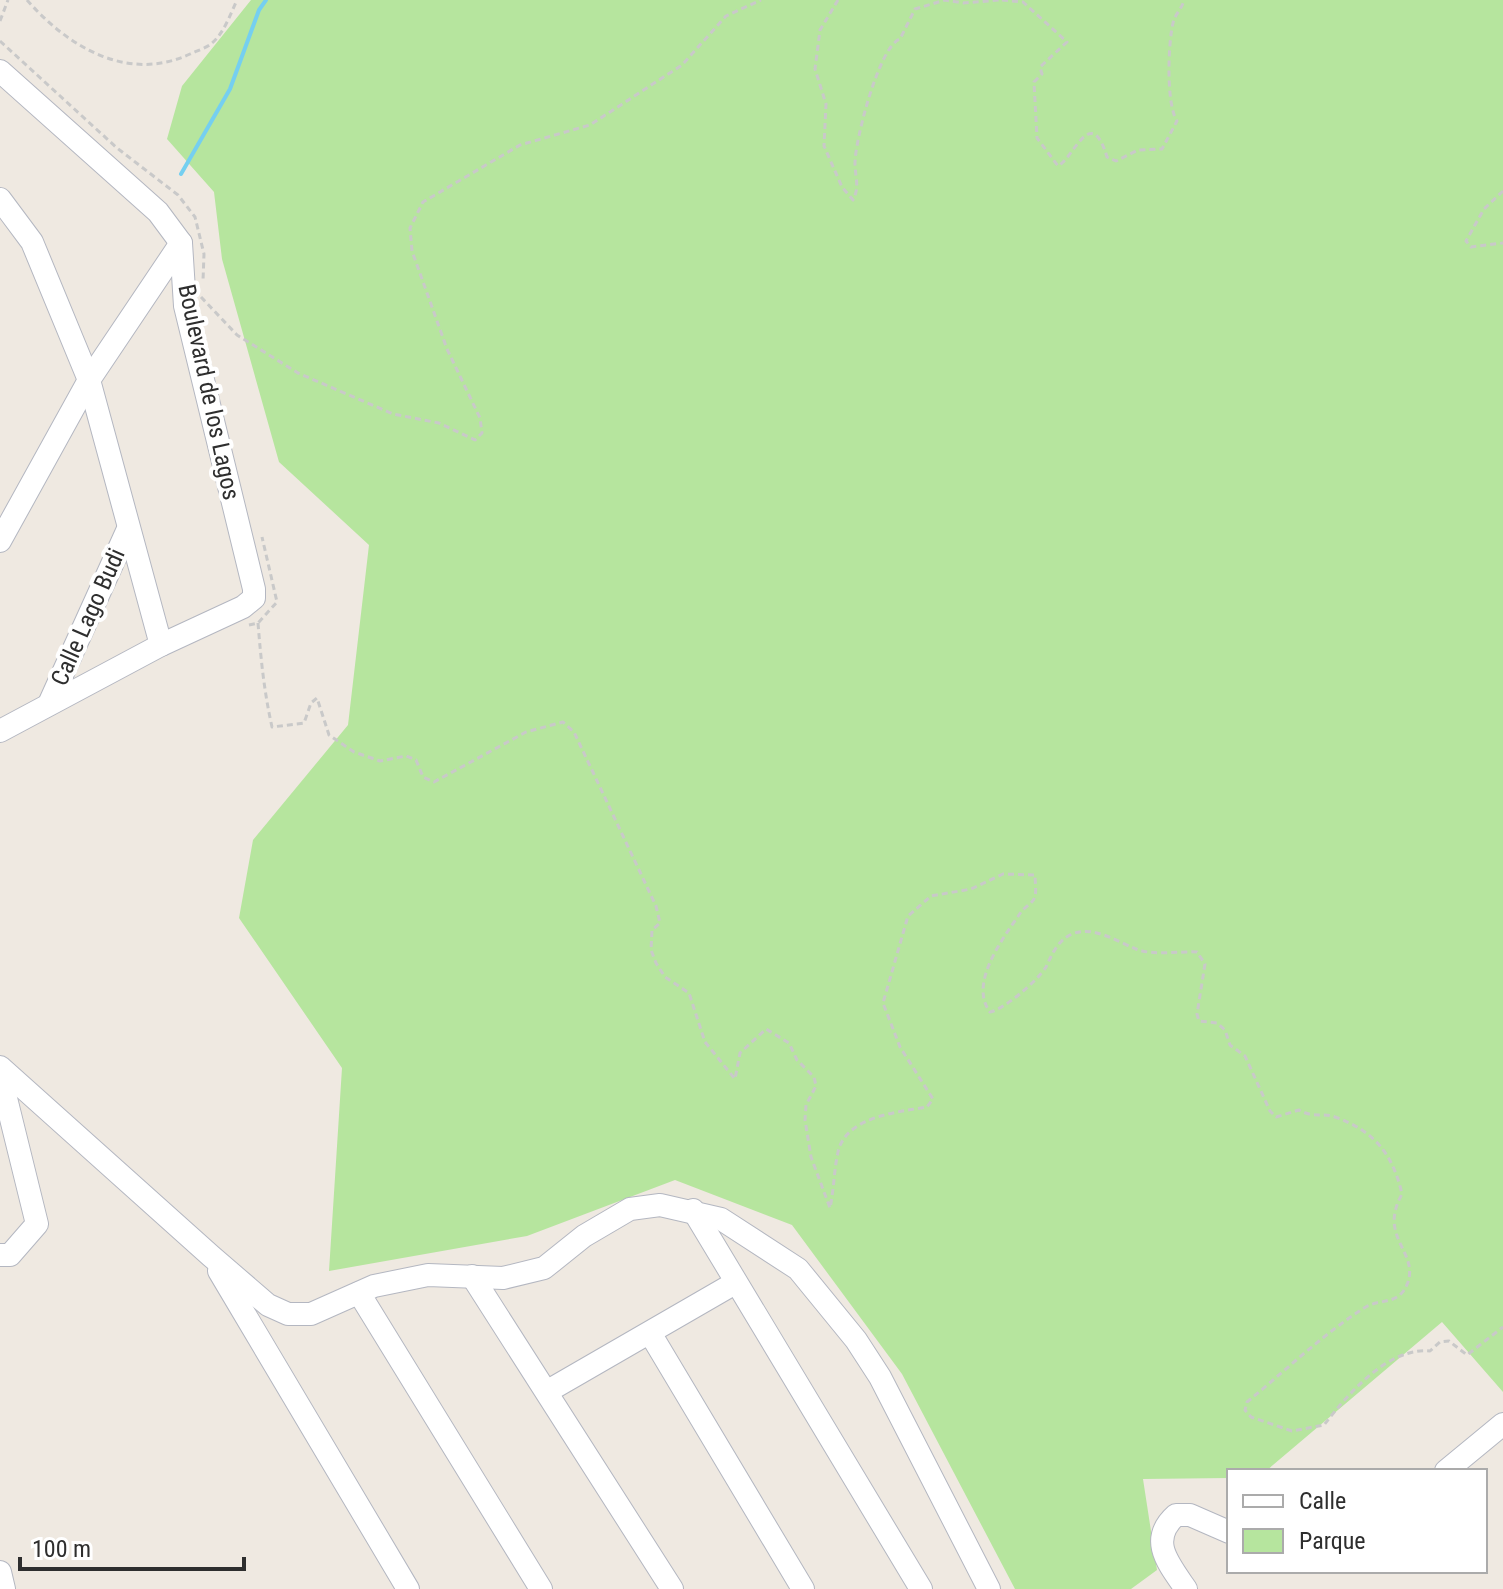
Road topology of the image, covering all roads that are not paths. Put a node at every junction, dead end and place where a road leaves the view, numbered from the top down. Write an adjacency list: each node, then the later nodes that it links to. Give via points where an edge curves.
1 (0, 71): 3 (street, via 158,212)
2 (0, 199): 6 (street, via 32,242)
3 (181, 243): 4 (street); 5 (street, Boulevard de los Lagos)
4 (141, 299): 5 (street); 6 (street)
5 (184, 304): 9 (street, Boulevard de los Lagos, via 254,598)
6 (89, 380): 7 (street); 8 (street)
7 (3, 522)
8 (128, 529): 9 (street); 10 (street, Calle Lago Budi)
9 (161, 645): 10 (street)
10 (49, 704): 11 (street)
11 (0, 731)
12 (0, 1067): 16 (street)
13 (0, 1074): 15 (street, via 37,1224 10,1255)
14 (693, 1210): 17 (street, via 660,1205 630,1209 544,1268 503,1278); 18 (street); 32 (street, via 721,1219 798,1269 856,1340)
15 (0, 1255)
16 (211, 1256): 19 (street, via 268,1305 288,1314 311,1314); 27 (street)
17 (472, 1276): 19 (street, via 428,1275); 21 (street)
18 (735, 1283): 20 (street); 31 (street)
19 (359, 1293): 28 (street)
20 (650, 1333): 21 (street); 30 (street)
21 (548, 1391): 29 (street)
22 (1503, 1424): 23 (street)
23 (1448, 1469)
24 (1227, 1531): 33 (street, via 1190,1515 1176,1515 1165,1525 1160,1538 1165,1558)
25 (0, 1572): 26 (street)
26 (4, 1589)
27 (408, 1589)
28 (541, 1589)
29 (672, 1589)
30 (803, 1589)
31 (921, 1589)
32 (989, 1589)
33 (1186, 1589)

